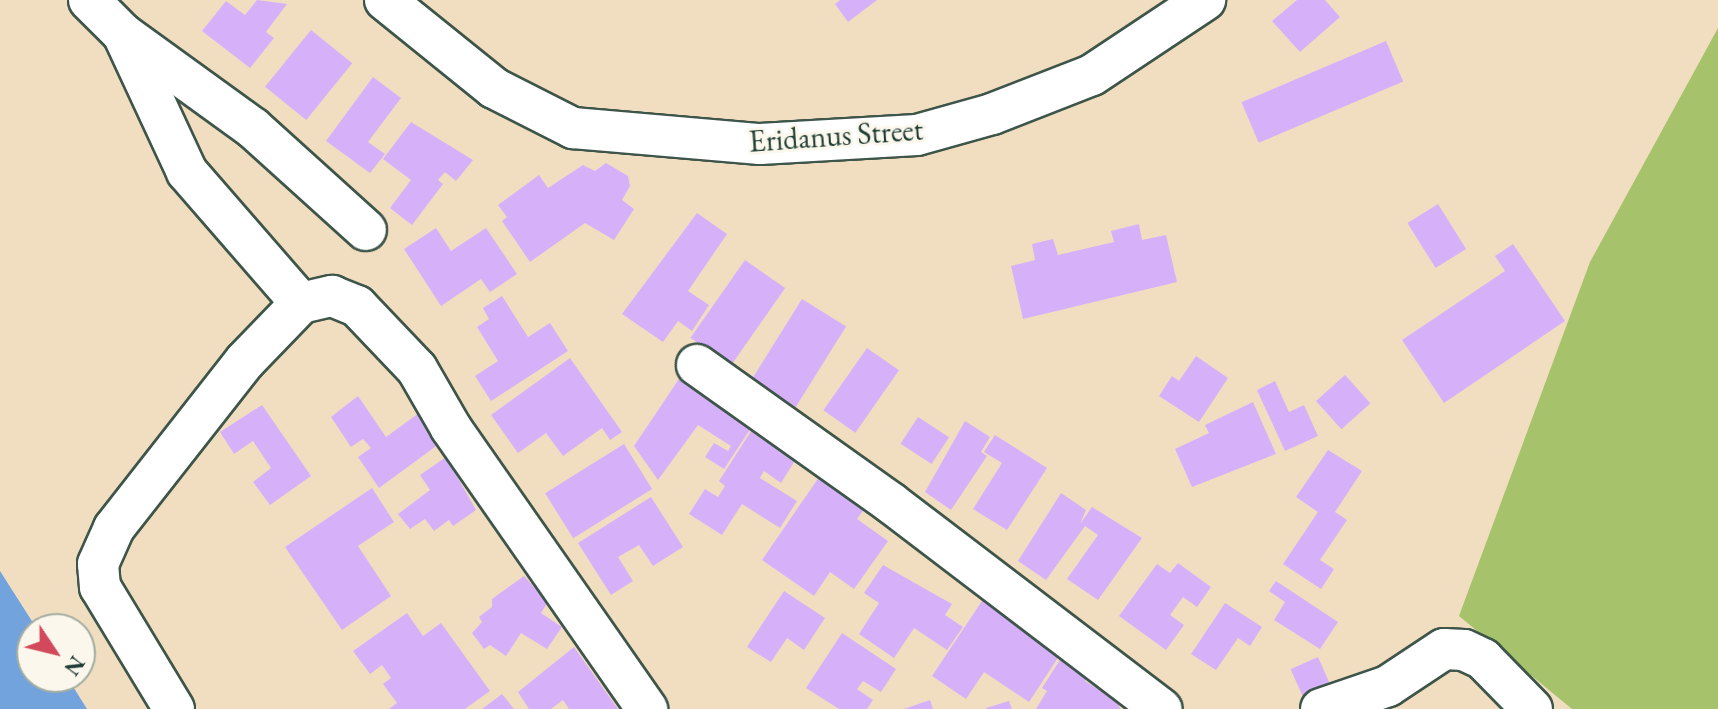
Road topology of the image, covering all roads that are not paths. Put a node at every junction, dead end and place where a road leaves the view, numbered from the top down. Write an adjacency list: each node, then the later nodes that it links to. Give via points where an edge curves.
1 (89, 0): 4 (street)
2 (385, 0): 3 (street, Eridanus Street, via 494,88 573,128 760,144 917,135 992,114 1092,75)
3 (1205, 0)
4 (123, 34): 5 (street, via 253,128); 6 (street, via 187,172)
5 (366, 230)
6 (301, 303): 8 (street, via 245,361 133,504 98,564 100,587); 9 (street, via 315,297 346,299 417,369 451,428)
7 (697, 365): 10 (street, via 891,503)
8 (174, 709)
9 (647, 709)
10 (1161, 709)
11 (1321, 709): 12 (street, via 1388,686 1444,649 1483,659)
12 (1532, 709)

